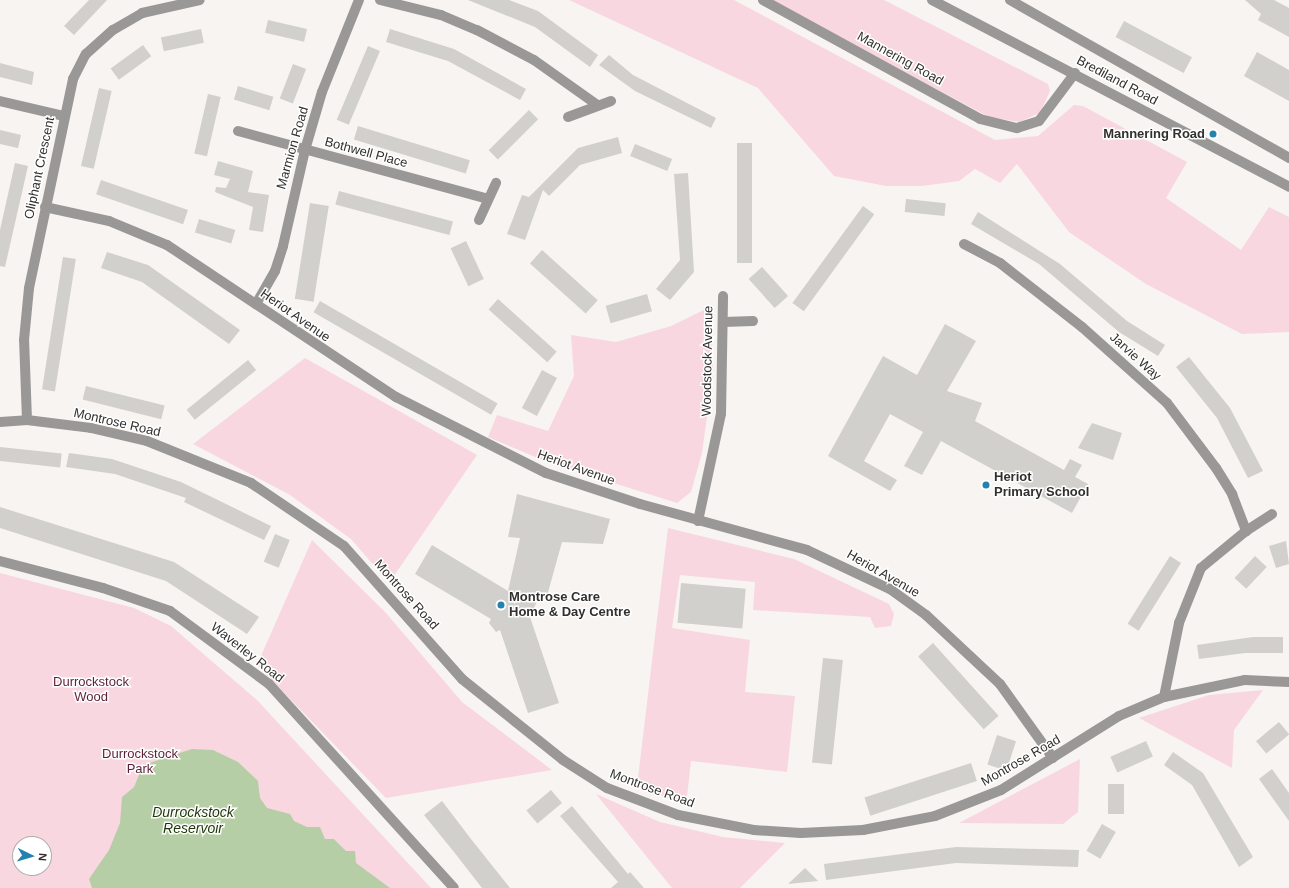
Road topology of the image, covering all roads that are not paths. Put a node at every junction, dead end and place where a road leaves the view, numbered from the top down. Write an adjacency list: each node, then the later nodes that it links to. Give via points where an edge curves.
1 (200, 0): 11 (street, Oliphant Crescent, via 142,13 113,30 86,54 74,79)
2 (359, 0): 14 (street, Marmion Road, via 322,92)
3 (380, 0): 10 (street, via 441,15 477,30 534,60)
4 (763, 0): 7 (street, Mannering Road, via 980,119 1017,128 1039,121)
5 (932, 0): 7 (street, Brediland Road)
6 (1010, 0): 15 (street, Brediland Road)
7 (1075, 73): 17 (street, Brediland Road)
8 (0, 101): 11 (street)
9 (611, 101): 10 (street)
10 (596, 104): 12 (street)
11 (64, 116): 19 (street, Oliphant Crescent)
12 (568, 116)
13 (238, 131): 14 (street, Bothwell Place)
14 (304, 150): 18 (street, Bothwell Place); 23 (street, Marmion Road, via 283,246 274,271)
15 (1289, 158)
16 (496, 183): 18 (street)
17 (1289, 187)
18 (488, 199): 20 (street)
19 (45, 207): 23 (street, Heriot Avenue, via 138,231 167,246); 26 (street, Oliphant Crescent, via 29,288 24,340)
20 (479, 220)
21 (964, 244): 30 (street, Jarvie Way, via 1006,267 1082,327 1167,403 1216,468 1232,494)
22 (723, 296): 25 (street, Woodstock Avenue)
23 (256, 304): 29 (street, Heriot Avenue, via 306,341 396,397 499,450 546,473)
24 (753, 321): 25 (street)
25 (724, 322): 29 (street, Woodstock Avenue, via 721,414)
26 (27, 420): 27 (street, Montrose Road); 34 (street, Montrose Road, via 91,428 147,441 251,483 344,546 462,679 563,760 607,788 678,815 754,830 801,833 863,830 935,816 1000,790)
27 (0, 422)
28 (1272, 514): 30 (street)
29 (698, 521): 34 (street, Heriot Avenue, via 807,550 860,574 910,603 1000,684)
30 (1246, 531): 33 (street, via 1200,568 1179,623)
31 (0, 562): 35 (street, Waverley Road, via 103,588 170,611 269,684)
32 (1289, 682): 33 (street, Montrose Road, via 1245,680)
33 (1164, 697): 34 (street, Montrose Road, via 1119,716)
34 (1053, 758)
35 (454, 888)

